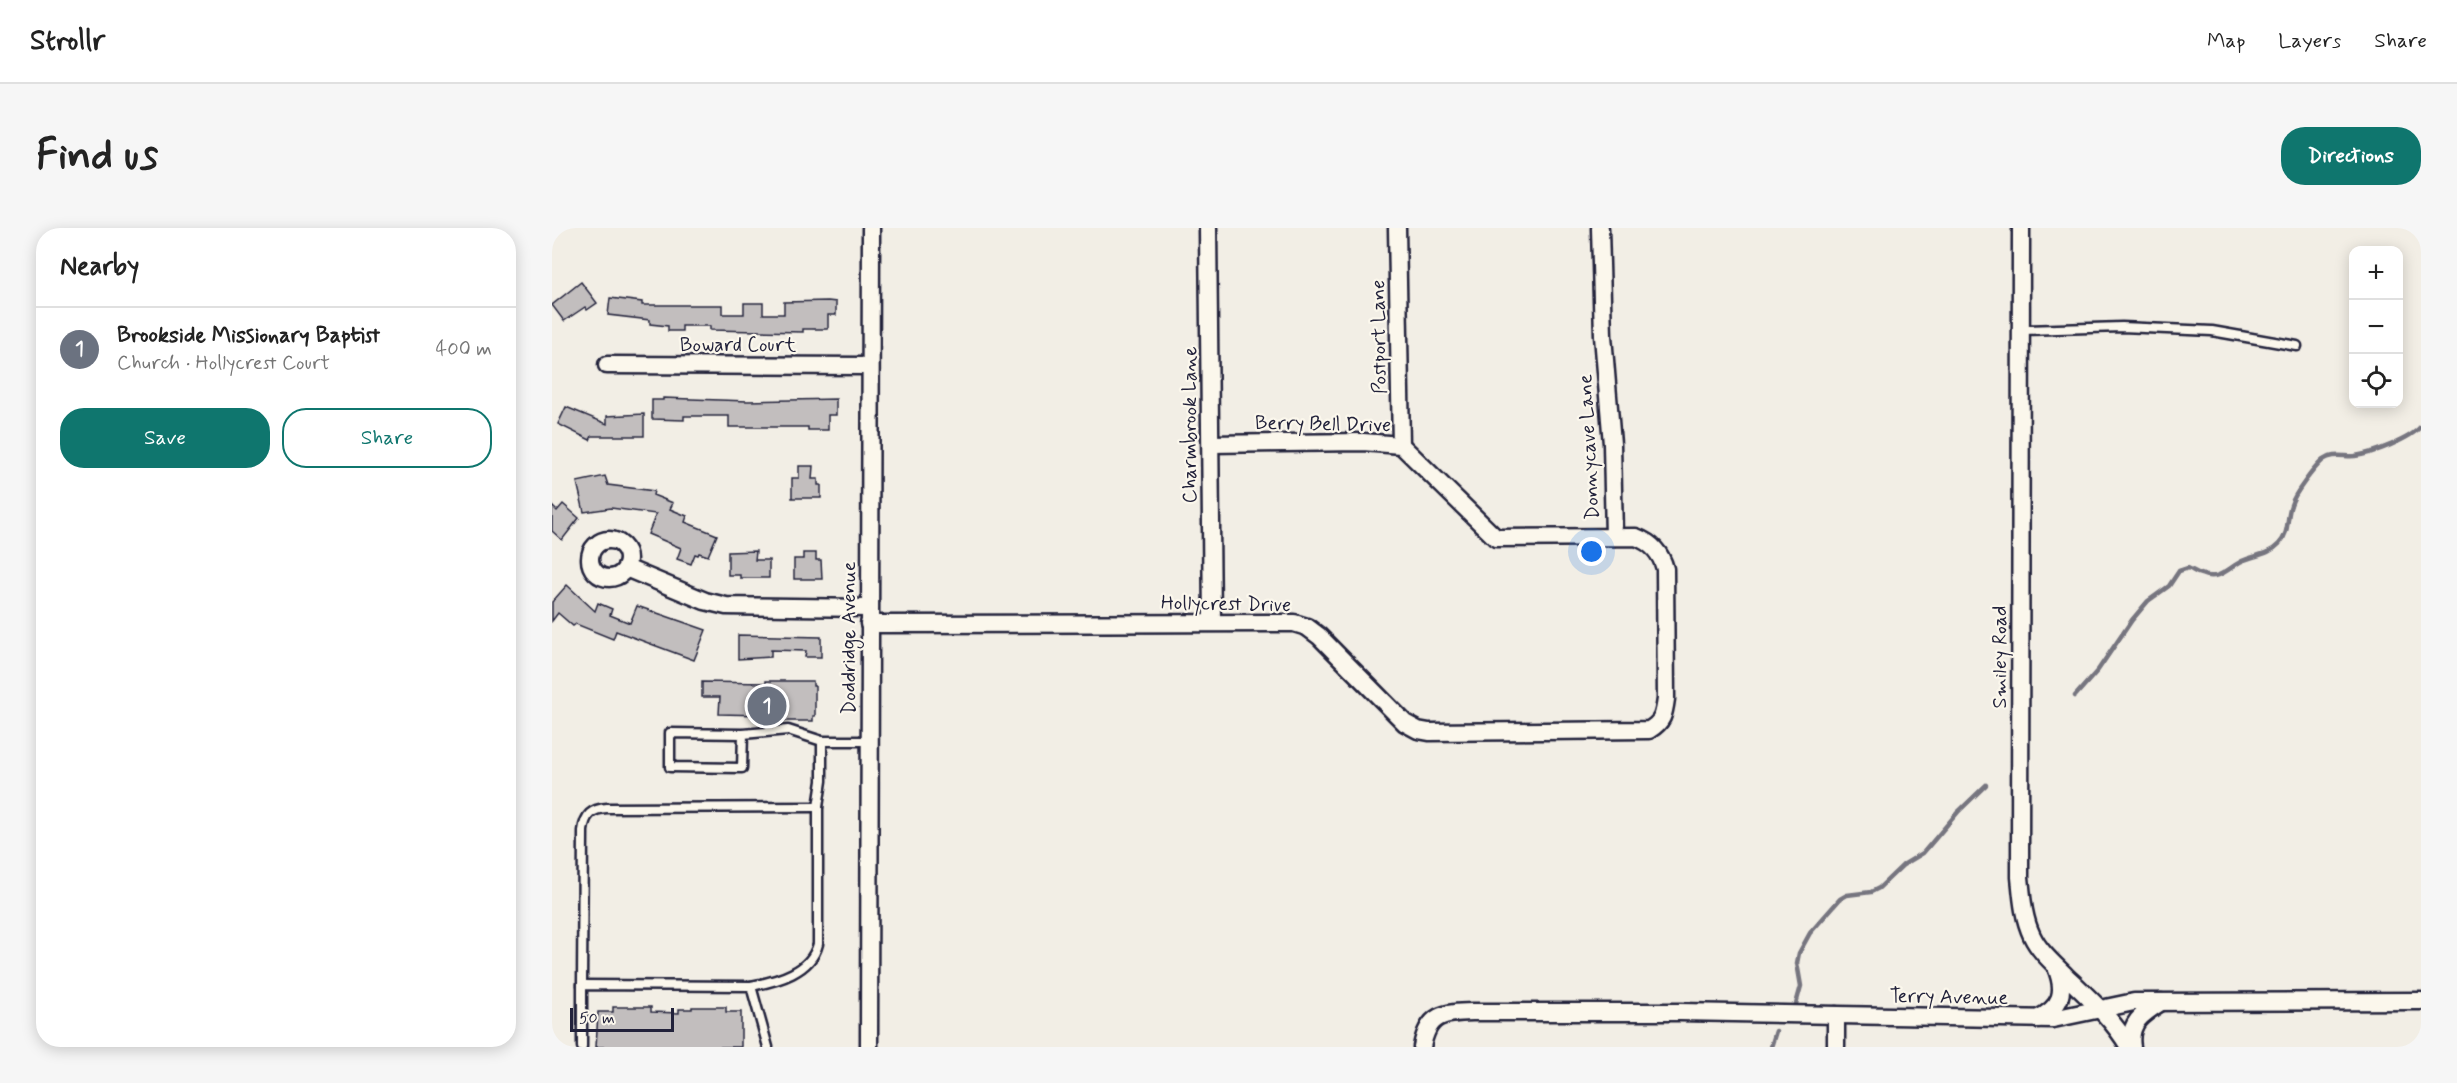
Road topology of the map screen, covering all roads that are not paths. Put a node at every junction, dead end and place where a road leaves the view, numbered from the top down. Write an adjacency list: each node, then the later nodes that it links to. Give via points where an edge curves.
1 (871, 228): 9 (street, Doddridge Avenue)
2 (1208, 228): 10 (street, Charmbrook Lane)
3 (1397, 228): 11 (street, Postport Lane)
4 (1600, 228): 12 (street, Donnycave Lane)
5 (2021, 228): 6 (street, Smiley Road)
6 (2021, 330): 7 (lane, via 2122,327 2212,331); 21 (street, Smiley Road, via 2020,877 2023,910 2032,937)
7 (2297, 346)
8 (607, 365): 9 (street, Boward Court)
9 (869, 366): 14 (street, Doddridge Avenue)
10 (1211, 444): 11 (street, Berry Bell Drive, via 1363,442); 15 (street, Charmbrook Lane)
11 (1401, 446): 12 (street, Berry Bell Drive, via 1496,538)
12 (1614, 537): 16 (street, Donnycave Lane, via 1636,537 1650,544 1665,569 1666,699 1664,716 1659,725)
13 (626, 568): 14 (street, Hollycrest Drive, via 726,606)
14 (869, 616): 15 (street, Hollycrest Drive); 19 (street, Doddridge Avenue)
15 (1212, 622): 16 (street, Hollycrest Drive, via 1279,622 1307,627 1405,723 1418,730)
16 (1649, 730)
17 (743, 734): 17 (lane, via 670,734 670,767 742,768); 18 (lane, via 788,730)
18 (822, 741): 19 (lane); 20 (lane)
19 (869, 741): 31 (street, Doddridge Avenue)
20 (818, 807): 22 (lane, via 607,808 590,812 583,831); 23 (lane, via 816,953 803,968)
21 (2056, 966): 26 (street, Smiley Road); 28 (street, via 2061,980 2059,1000 2053,1011)
22 (582, 985): 23 (lane); 29 (lane)
23 (752, 986): 30 (lane)
24 (2421, 1001): 25 (street, Terry Avenue)
25 (2161, 1002): 26 (street, Terry Avenue, via 2134,1002); 34 (street, via 2138,1017 2130,1036)
26 (2101, 1010): 28 (street, Terry Avenue); 34 (street, Smiley Road)
27 (1836, 1016): 28 (street, Terry Avenue); 32 (street, Terry Avenue, via 1474,1012 1441,1016 1431,1022); 33 (street)
28 (2037, 1019)
29 (582, 1047)
30 (768, 1047)
31 (869, 1047)
32 (1422, 1047)
33 (1836, 1047)
34 (2131, 1047)

